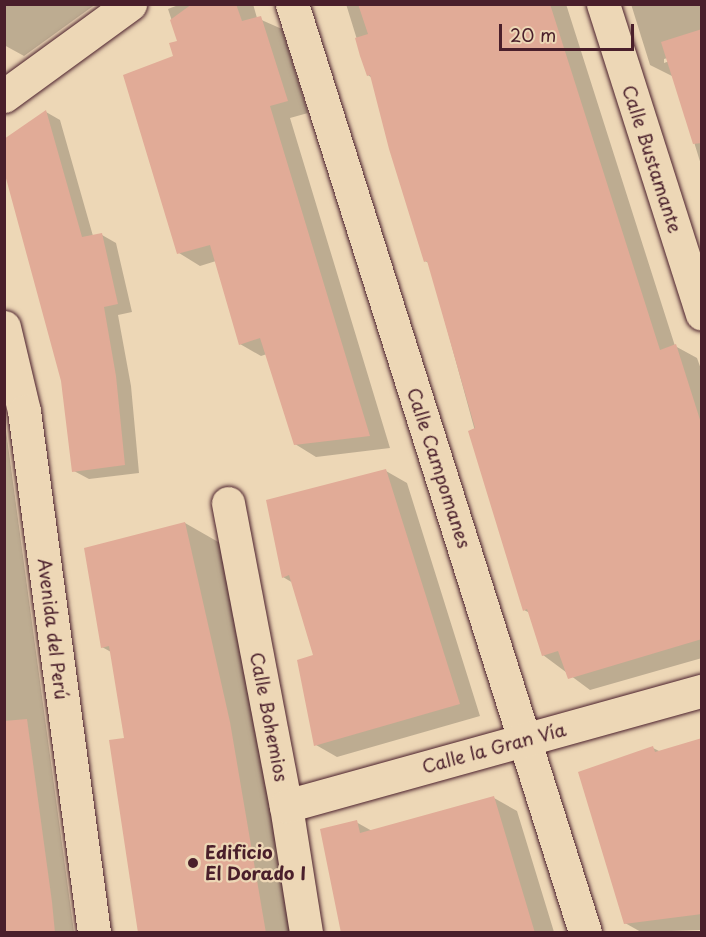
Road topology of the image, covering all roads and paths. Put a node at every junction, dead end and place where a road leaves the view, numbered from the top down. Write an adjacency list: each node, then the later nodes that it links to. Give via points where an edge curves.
1 (130, 4): 4 (street)
2 (292, 4): 9 (street, Calle Campomanes)
3 (603, 4): 5 (street, Calle Bustamante)
4 (4, 96)
5 (702, 314)
6 (4, 327): 11 (street, Avenida del Perú, via 24,411)
7 (228, 503): 10 (street, Calle Bohemios)
8 (702, 691): 9 (street, Calle la Gran Vía)
9 (524, 740): 10 (street, Calle la Gran Vía); 13 (street, Calle Campomanes)
10 (286, 806): 12 (street, Calle Bohemios)
11 (94, 933)
12 (306, 933)
13 (585, 933)

